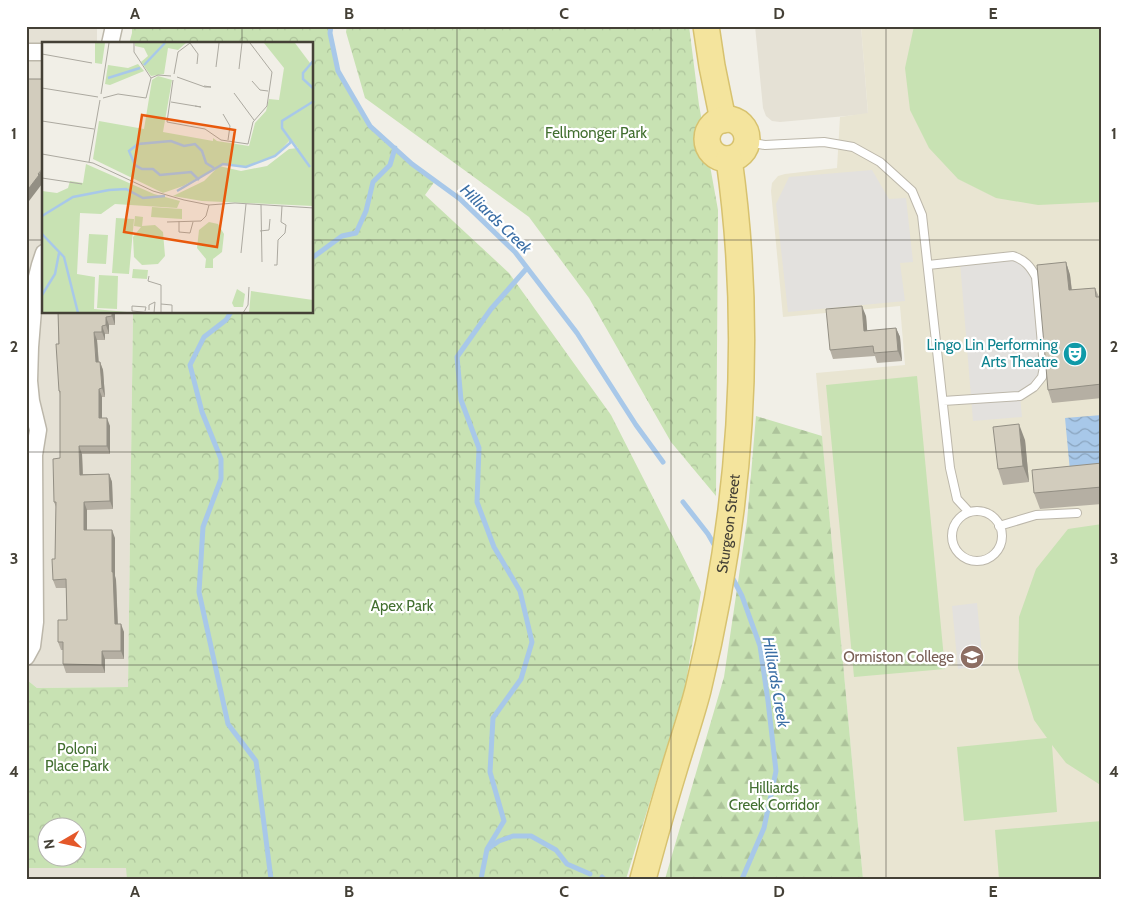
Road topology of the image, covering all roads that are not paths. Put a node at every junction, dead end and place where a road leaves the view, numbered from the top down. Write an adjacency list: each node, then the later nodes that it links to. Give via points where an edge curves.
1 (114, 26): 3 (street)
2 (706, 26): 6 (main road)
3 (110, 42)
4 (26, 52): 5 (street)
5 (42, 52)
6 (723, 120): 7 (main road, via 741,125); 8 (main road, via 712,127 708,146 717,156)
7 (747, 142): 8 (main road, via 741,154); 10 (lane, via 824,142 853,147 880,162 912,191 922,216)
8 (729, 159): 16 (main road, Sturgeon Street, via 741,308 741,379 732,509 698,692)
9 (42, 259): 15 (street, via 35,285 29,381 38,430 34,455 35,622 32,646)
10 (928, 265): 11 (lane); 11 (lane, via 1013,256 1030,267 1036,278 1044,367 1042,377 1020,396)
11 (943, 401): 12 (lane, via 950,468 957,499)
12 (969, 512): 14 (lane, via 987,513); 14 (lane, via 956,523 952,539 955,548 967,559 984,560 998,550 1002,534)
13 (1077, 513): 14 (lane, via 1036,516)
14 (999, 526)
15 (26, 657)
16 (643, 879)

